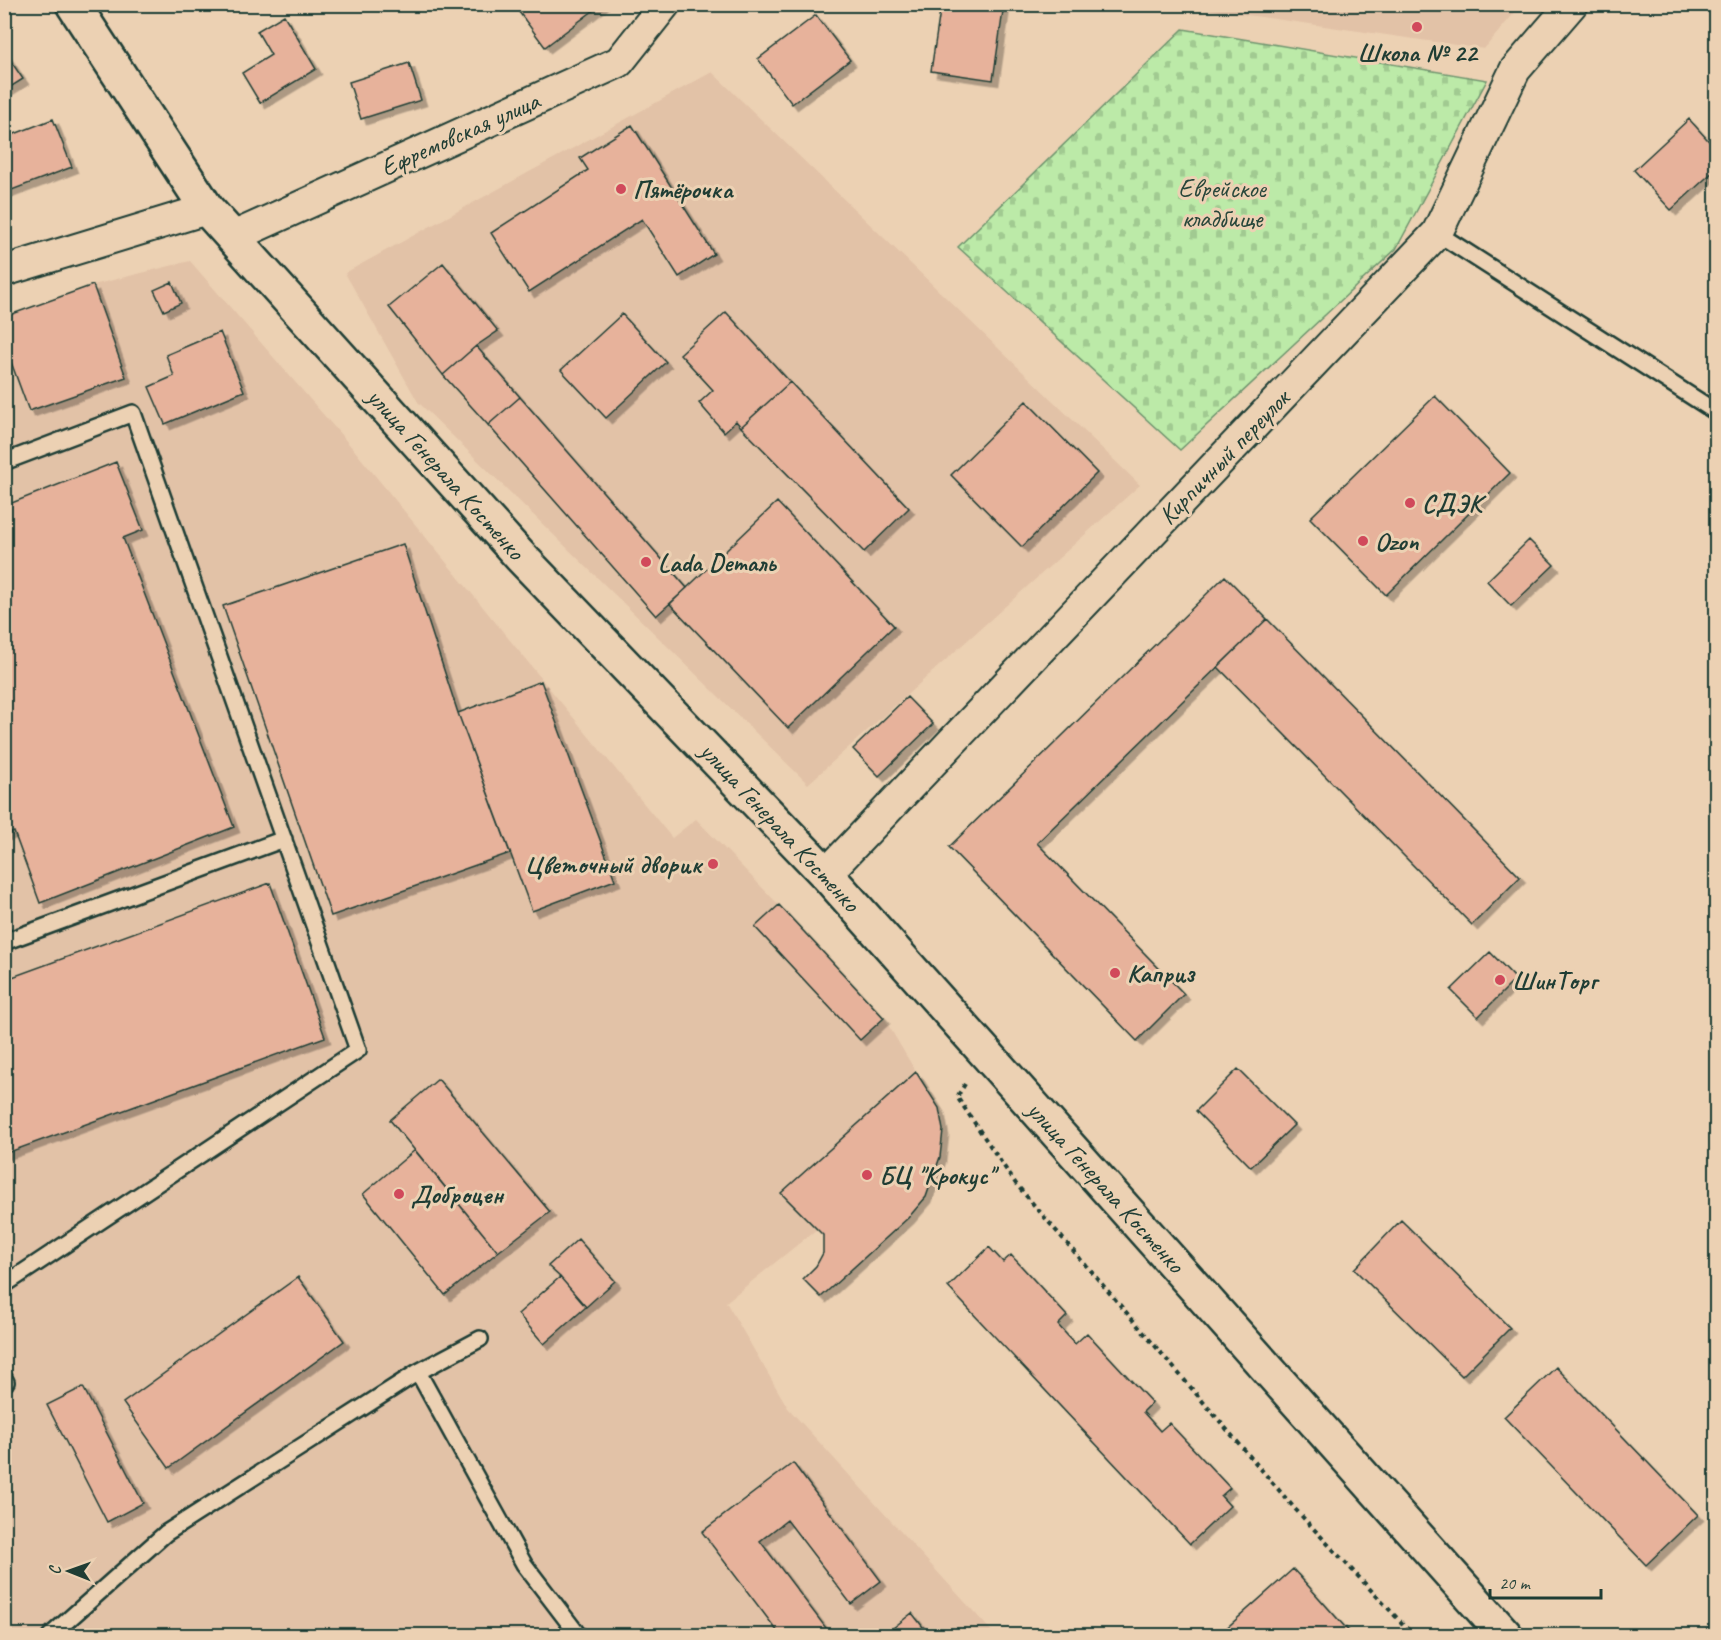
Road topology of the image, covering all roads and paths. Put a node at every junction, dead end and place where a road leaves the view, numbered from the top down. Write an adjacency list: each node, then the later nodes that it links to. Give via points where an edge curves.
1 (73, 4): 4 (main road, улица Генерала Костенко)
2 (664, 4): 6 (street, Ефремовская улица, via 619,62)
3 (1572, 4): 5 (street, Кирпичный переулок, via 1515,70)
4 (207, 209): 6 (main road, улица Генерала Костенко); 7 (street)
5 (1437, 234): 8 (lane); 11 (street, Кирпичный переулок)
6 (233, 237): 11 (main road, улица Генерала Костенко, via 520,556)
7 (4, 270)
8 (1716, 412)
9 (4, 462): 10 (lane, via 133,413)
10 (284, 839): 12 (lane); 14 (lane, via 358,1050)
11 (826, 874): 22 (main road, улица Генерала Костенко)
12 (4, 942)
13 (957, 1097): 21 (path, via 1016,1184 1296,1510)
14 (4, 1285)
15 (480, 1339): 16 (lane)
16 (418, 1372): 19 (lane, via 166,1533); 20 (lane, via 524,1564)
17 (4, 1378): 18 (lane)
18 (4, 1383)
19 (50, 1635)
20 (579, 1635)
21 (1414, 1635)
22 (1506, 1635)

